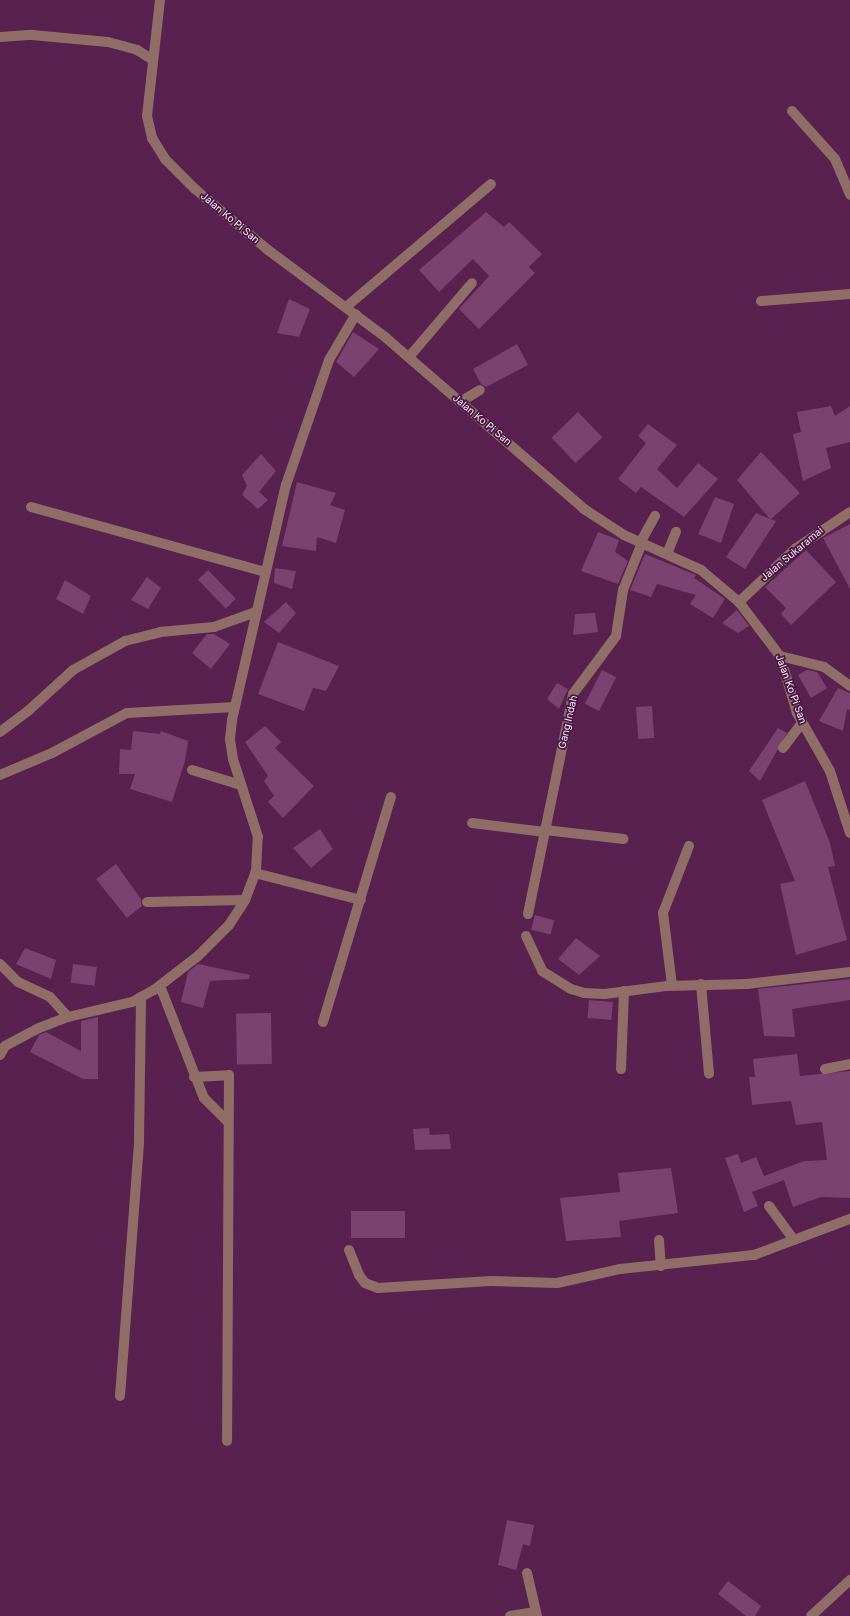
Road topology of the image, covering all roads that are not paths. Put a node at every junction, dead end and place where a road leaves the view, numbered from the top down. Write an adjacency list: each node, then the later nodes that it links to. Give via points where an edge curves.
1 (160, 0): 3 (street, Jalan Ko Pi San)
2 (0, 37): 3 (street, via 32,35 108,42 137,50)
3 (152, 60): 10 (street, Jalan Ko Pi San, via 148,127 165,159 195,189 268,250)
4 (792, 111): 6 (street, via 832,153)
5 (491, 184): 10 (street)
6 (850, 194)
7 (472, 284): 12 (street)
8 (850, 294): 9 (street)
9 (761, 301)
10 (346, 306): 11 (street, Jalan Ko Pi San)
11 (356, 314): 12 (street, Jalan Ko Pi San); 21 (street, via 329,360 314,401 286,485)
12 (408, 357): 14 (street, Jalan Ko Pi San)
13 (480, 390): 14 (street)
14 (460, 402): 19 (street, Jalan Ko Pi San, via 584,508 610,528)
15 (31, 507): 21 (street)
16 (850, 512): 22 (street, Jalan Sukaramai, via 796,549)
17 (655, 516): 19 (street, Gang Indah)
18 (676, 532): 20 (street)
19 (641, 543): 20 (street, Jalan Ko Pi San); 35 (street, Gang Indah, via 623,590 616,636 573,694)
20 (667, 554): 22 (street, Jalan Ko Pi San, via 701,570)
21 (265, 572): 23 (street)
22 (739, 602): 24 (street, Jalan Ko Pi San)
23 (256, 612): 26 (street); 28 (street, via 214,627 160,632 125,641 73,670 24,715)
24 (780, 656): 25 (street, via 824,667); 27 (street, Jalan Ko Pi San)
25 (850, 686)
26 (235, 707): 31 (street, via 127,713 52,753); 32 (street, via 230,739)
27 (802, 723): 29 (street); 36 (street, Jalan Ko Pi San, via 830,771)
28 (0, 732)
29 (783, 748)
30 (192, 770): 32 (street)
31 (0, 775)
32 (241, 785): 39 (street, via 258,837)
33 (391, 797): 41 (street)
34 (472, 823): 35 (street)
35 (545, 831): 37 (street); 43 (street, Gang Indah)
36 (850, 832)
37 (623, 839)
38 (689, 846): 48 (street, via 663,913)
39 (255, 873): 40 (street); 41 (street)
40 (245, 900): 42 (street); 49 (street, via 229,925 198,956)
41 (361, 900): 53 (street)
42 (147, 902)
43 (528, 914)
44 (526, 936): 50 (street, via 542,970 571,989 590,994)
45 (0, 964): 52 (street, via 18,982 50,997)
46 (850, 972): 47 (street, via 747,984)
47 (701, 984): 48 (street); 58 (street)
48 (672, 985): 50 (street)
49 (160, 986): 51 (street); 59 (street)
50 (624, 991): 56 (street)
51 (141, 997): 52 (street, via 114,1007); 67 (street, via 139,1142)
52 (68, 1017): 54 (street, via 18,1037 5,1046)
53 (323, 1022)
54 (0, 1055)
55 (850, 1064): 57 (street)
56 (621, 1068)
57 (825, 1069)
58 (710, 1074)
59 (194, 1077): 60 (street, via 204,1098); 60 (street, via 229,1075)
60 (228, 1121): 68 (street)
61 (769, 1206): 64 (street)
62 (850, 1219): 64 (street)
63 (659, 1240): 66 (street)
64 (794, 1240): 66 (street, via 754,1255)
65 (349, 1250): 66 (street, via 365,1283 378,1288 492,1281 557,1283 601,1271)
66 (661, 1266)
67 (120, 1396)
68 (226, 1441)
69 (527, 1572): 71 (street)
70 (850, 1580): 73 (street)
71 (537, 1614): 72 (street)
72 (510, 1616)
73 (811, 1616)

